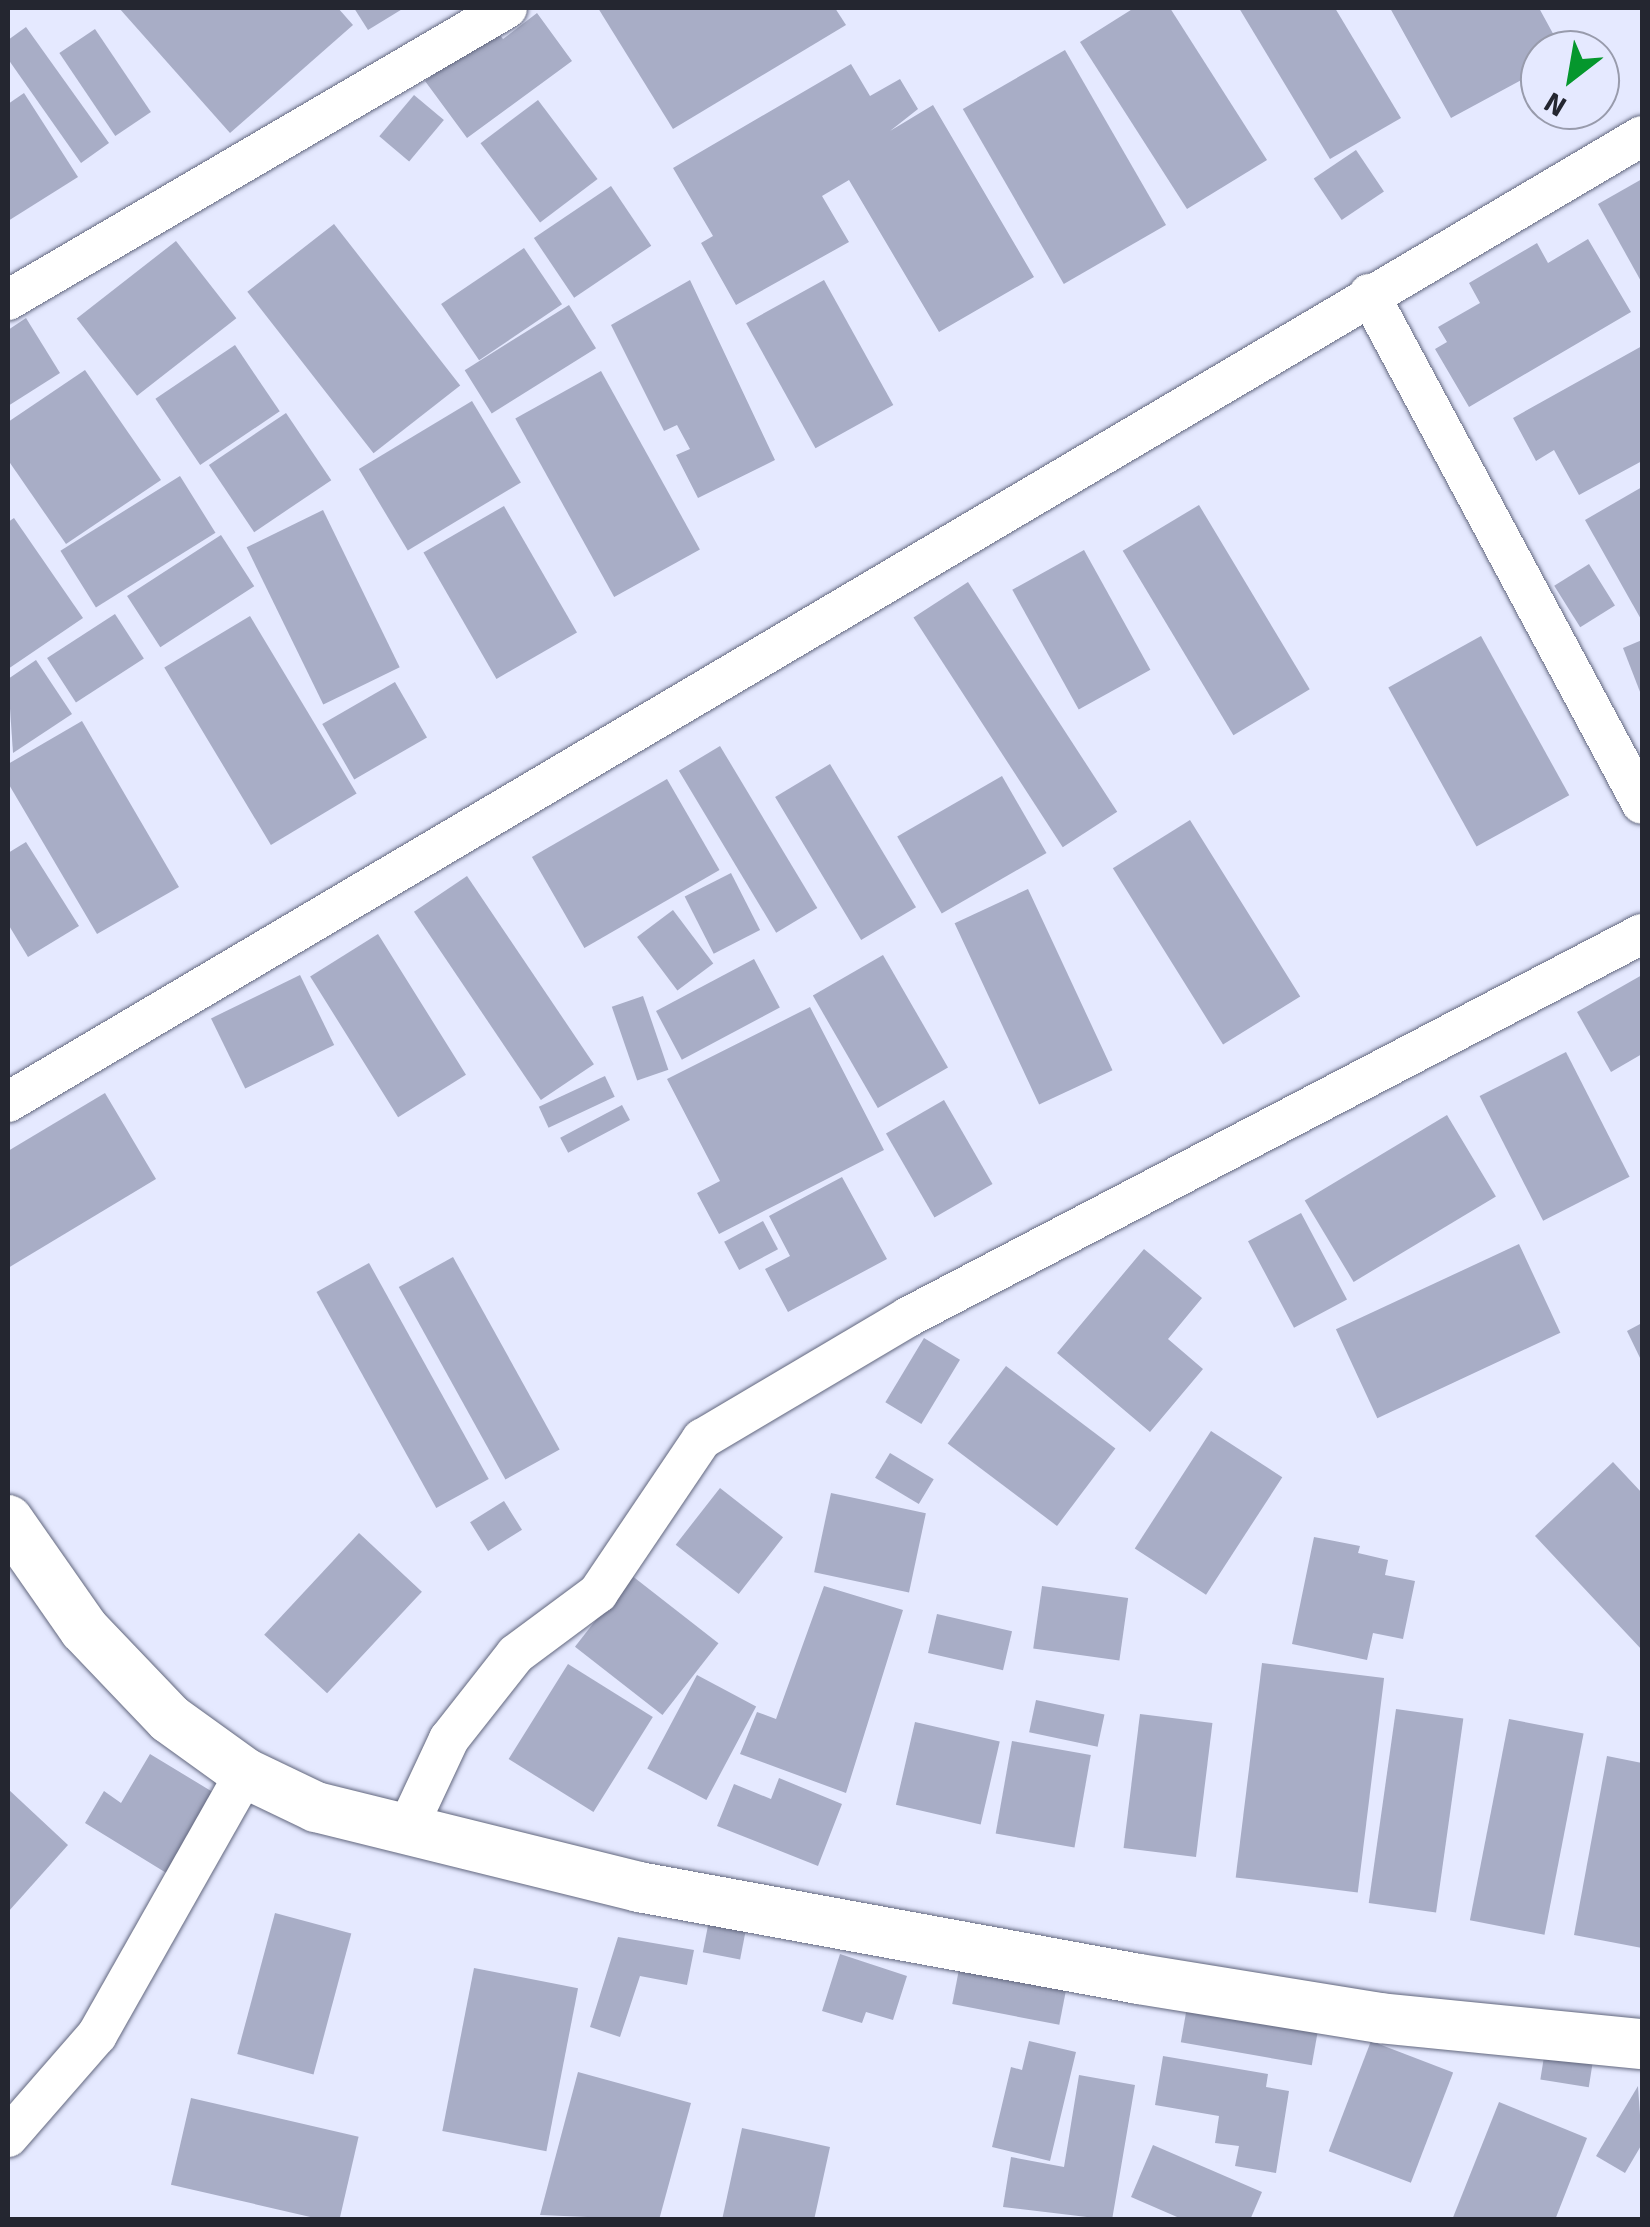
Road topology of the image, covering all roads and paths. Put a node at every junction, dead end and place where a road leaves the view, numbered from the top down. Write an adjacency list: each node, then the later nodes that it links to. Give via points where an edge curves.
1 (507, 8): 4 (street)
2 (1642, 136): 3 (street)
3 (1369, 294): 5 (street); 7 (street)
4 (8, 300)
5 (1642, 804)
6 (1642, 934): 10 (street, via 908,1317 702,1439 598,1593 516,1654 449,1739)
7 (8, 1102)
8 (8, 1520): 9 (street, via 84,1629 170,1719)
9 (245, 1773): 10 (street, via 316,1807); 12 (street, via 97,2035)
10 (406, 1834): 11 (street, via 1139,1980 1380,2018)
11 (1642, 2044)
12 (8, 2137)

